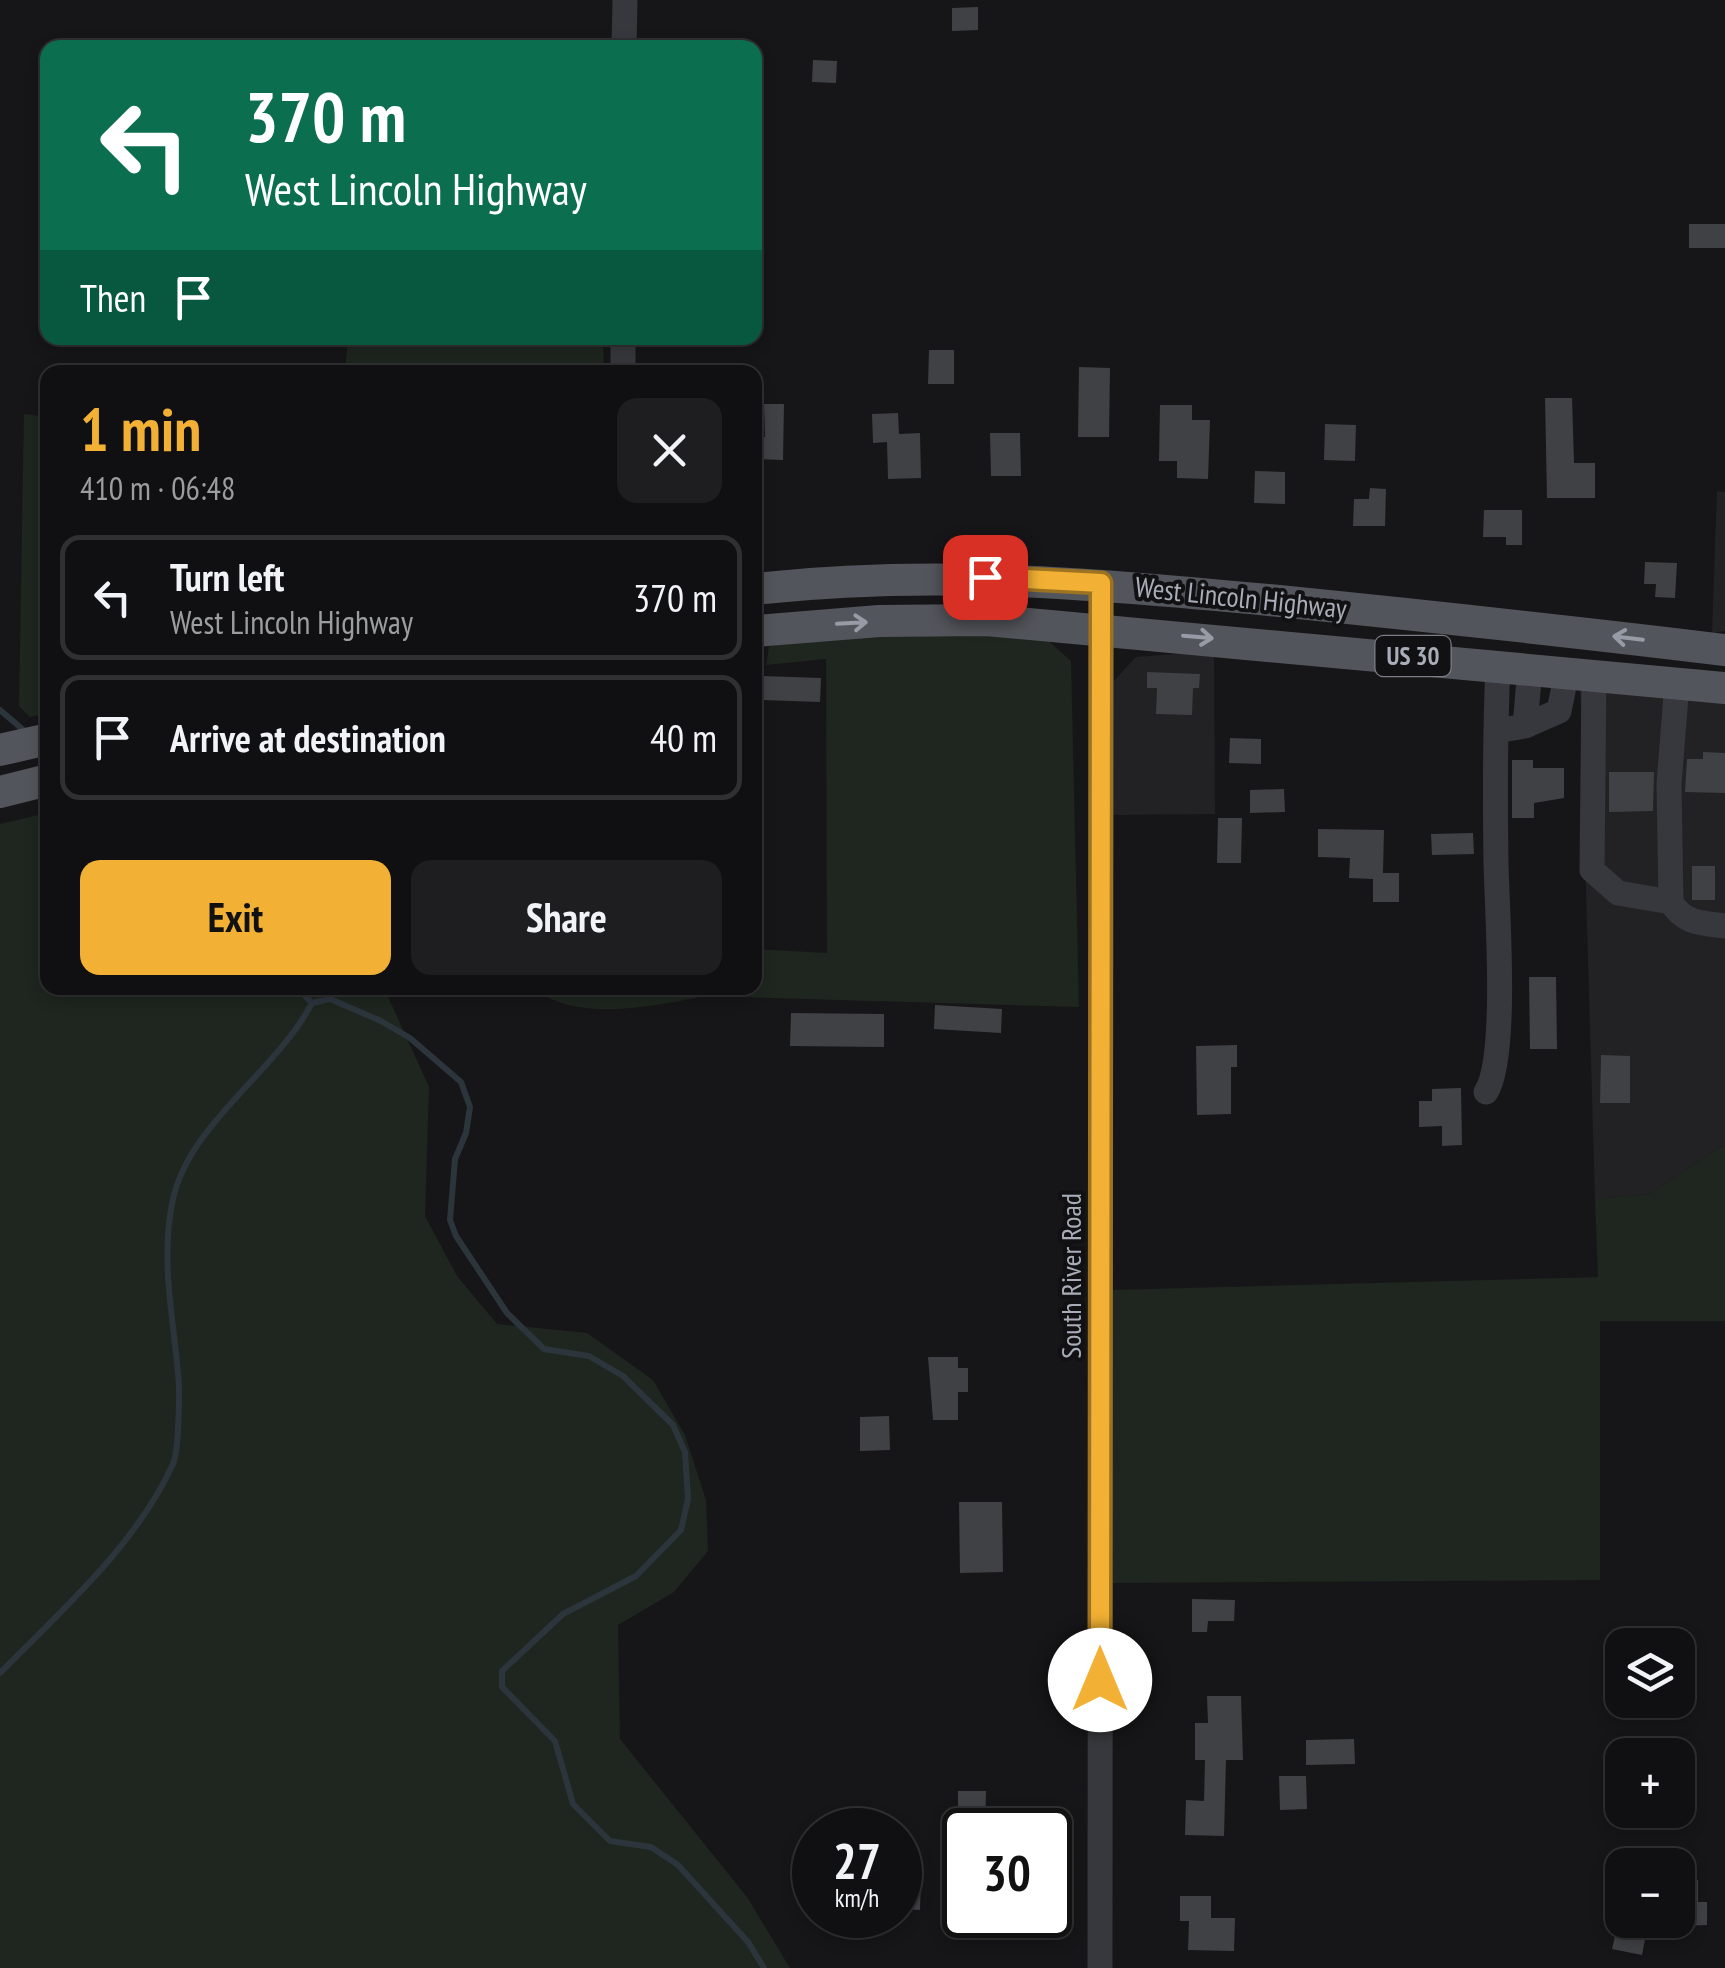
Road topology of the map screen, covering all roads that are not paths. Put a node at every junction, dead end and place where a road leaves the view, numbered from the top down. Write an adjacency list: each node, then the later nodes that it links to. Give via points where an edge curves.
1 (625, 0): 2 (street)
2 (624, 40)
3 (1101, 583): 4 (main road, West Lincoln Highway / US 30, via 876,578); 5 (street, South River Road); 7 (main road, West Lincoln Highway / US 30, one-way to 3)
4 (762, 588)
5 (1101, 628): 6 (main road, West Lincoln Highway / US 30, one-way to 5, via 950,620); 8 (main road, West Lincoln Highway / US 30, one-way to 8); 21 (street, South River Road)
6 (762, 630)
7 (1725, 650)
8 (1514, 666): 9 (main road, West Lincoln Highway / US 30); 12 (street); 13 (street)
9 (1580, 673): 10 (main road, West Lincoln Highway / US 30); 12 (street, via 1559,711); 18 (street, via 1592,870 1618,894)
10 (1676, 683): 11 (main road, West Lincoln Highway / US 30); 18 (street)
11 (1725, 688)
12 (1525, 726): 13 (street)
13 (1496, 731): 20 (street, via 1500,969 1494,1070)
14 (40, 740): 15 (main road)
15 (0, 750)
16 (40, 782): 17 (main road)
17 (5, 791)
18 (1671, 902): 19 (street, via 1688,921)
19 (1725, 926)
20 (1486, 1092)
21 (1100, 1968)

